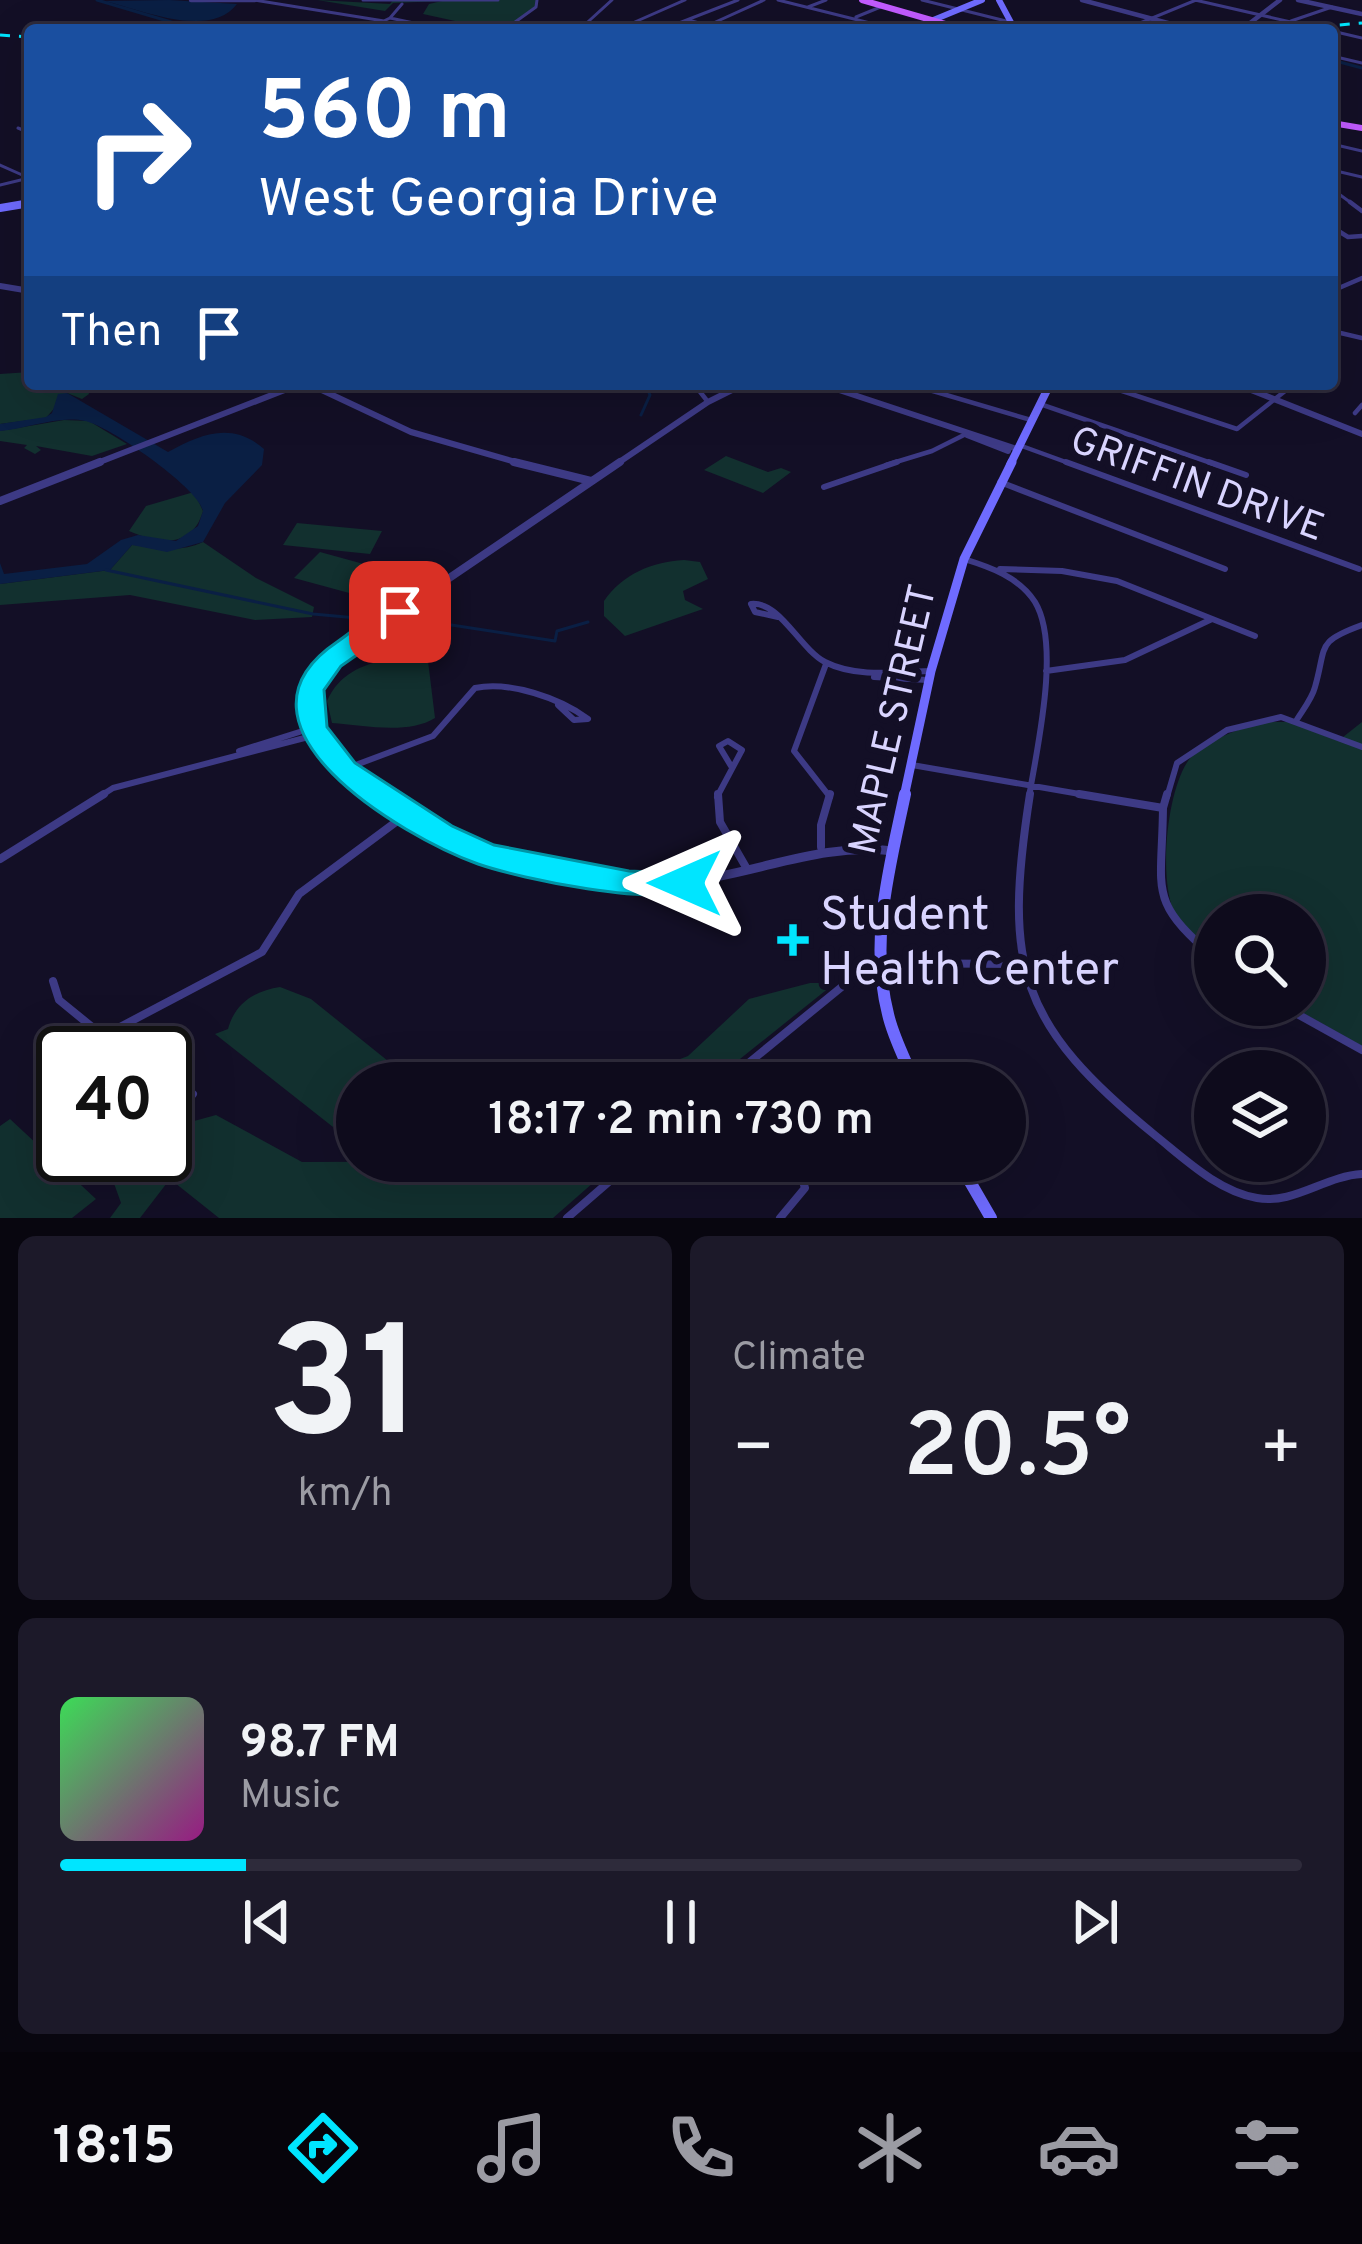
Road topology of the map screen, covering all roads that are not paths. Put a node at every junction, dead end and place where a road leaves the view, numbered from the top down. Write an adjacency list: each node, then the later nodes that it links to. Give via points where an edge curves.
1 (190, 0): 2 (street)
2 (255, 0): 27 (street)
3 (363, 0): 20 (street)
4 (498, 0): 20 (street)
5 (537, 0): 35 (street)
6 (612, 0): 32 (street)
7 (685, 0): 38 (street)
8 (738, 0): 29 (street)
9 (764, 0): 41 (street)
10 (778, 0): 21 (street)
11 (826, 0): 21 (street)
12 (862, 0): 19 (main road)
13 (922, 0): 23 (street)
14 (982, 0): 23 (main road)
15 (1082, 0): 26 (street)
16 (1195, 0): 25 (street); 26 (street)
17 (1280, 0): 25 (street)
18 (1298, 0): 22 (street)
19 (878, 3): 28 (street); 30 (main road)
20 (403, 4): 27 (street)
21 (808, 8): 28 (street)
22 (1332, 8): 24 (street); 31 (street)
23 (959, 9): 30 (main road); 45 (street)
24 (1362, 14)
25 (1262, 15): 31 (street); 48 (street)
26 (1151, 17): 46 (street); 47 (street)
27 (387, 19): 33 (street); 34 (street)
28 (853, 19): 42 (street)
29 (686, 20): 39 (street); 40 (street)
30 (934, 20): 43 (main road); 44 (main road)
31 (1288, 21): 49 (street)
32 (588, 22): 36 (street); 37 (street)
33 (377, 24)
34 (414, 24)
35 (512, 24)
36 (586, 24)
37 (615, 24)
38 (630, 24)
39 (676, 24)
40 (701, 24)
41 (713, 24)
42 (873, 24)
43 (924, 24)
44 (947, 24)
45 (1009, 24)
46 (1136, 24)
47 (1168, 24)
48 (1249, 24)
49 (1299, 24)
50 (18, 128): 51 (street)
51 (24, 131)
52 (1338, 193): 53 (street)
53 (1345, 198): 54 (street); 55 (street)
54 (1362, 198)
55 (1362, 211)
56 (289, 390): 79 (street)
57 (316, 390): 76 (street, via 400,432)
58 (699, 390): 67 (street)
59 (732, 390): 67 (street)
60 (838, 390): 72 (street)
61 (929, 390): 71 (street)
62 (1047, 390): 68 (main road, MAPLE STREET)
63 (1118, 390): 66 (street, via 1237,429)
64 (1250, 390): 66 (street)
65 (1288, 390): 66 (street)
66 (1276, 401): 73 (street)
67 (708, 402): 76 (street)
68 (1040, 404): 71 (main road, MAPLE STREET); 75 (street)
69 (1362, 405): 70 (street)
70 (1355, 412)
71 (1031, 420): 74 (main road, MAPLE STREET)
72 (966, 434): 74 (street); 78 (street, via 935,453 861,470)
73 (1362, 434)
74 (1017, 449): 77 (main road, MAPLE STREET); 83 (street, GRIFFIN DRIVE)
75 (1246, 475)
76 (592, 482): 93 (street, via 331,659 309,689)
77 (1000, 482): 80 (main road, MAPLE STREET); 82 (street)
78 (824, 488)
79 (0, 501)
80 (964, 559): 81 (street); 90 (main road, MAPLE STREET)
81 (998, 569): 85 (street, via 1088,574); 89 (street, via 1038,606)
82 (1225, 569)
83 (1359, 569)
84 (778, 617): 88 (street)
85 (1212, 619): 87 (street); 89 (street, via 1125,660)
86 (1362, 625): 92 (street, via 1318,651 1315,688)
87 (1255, 636)
88 (826, 664): 90 (street, via 865,675); 101 (street, via 794,751 831,795)
89 (1044, 672): 98 (street)
90 (930, 675): 95 (main road, MAPLE STREET)
91 (558, 705): 97 (street, via 478,687 436,735)
92 (1296, 721): 94 (street); 99 (street, via 1247,722 1198,745 1177,763)
93 (314, 732): 97 (street); 103 (street, via 113,788)
94 (1362, 747)
95 (912, 765): 98 (street); 102 (main road, MAPLE STREET)
96 (731, 766): 104 (street, via 715,807)
97 (344, 770): 100 (street)
98 (1030, 784): 99 (street); 107 (street, via 1016,913)
99 (1163, 808): 105 (street, via 1162,901)
100 (408, 813): 104 (street, via 488,855 597,878 685,883); 110 (street, via 306,887 262,952)
101 (821, 847): 102 (street); 104 (street)
102 (892, 850): 106 (main road, MAPLE STREET)
103 (0, 859)
104 (747, 869)
105 (1194, 940)
106 (879, 960): 107 (street); 113 (street); 114 (main road, MAPLE STREET)
107 (1023, 964): 115 (street, via 1054,1036 1113,1102 1239,1194 1280,1200 1333,1174)
108 (53, 981): 109 (street, via 59,1000)
109 (91, 1026)
110 (122, 1026)
111 (1319, 1026): 112 (street)
112 (1362, 1050)
113 (749, 1062)
114 (907, 1062)
115 (1362, 1174)
116 (609, 1182): 119 (street)
117 (803, 1182): 120 (street)
118 (971, 1182): 121 (main road)
119 (567, 1218)
120 (780, 1218)
121 (992, 1218)

